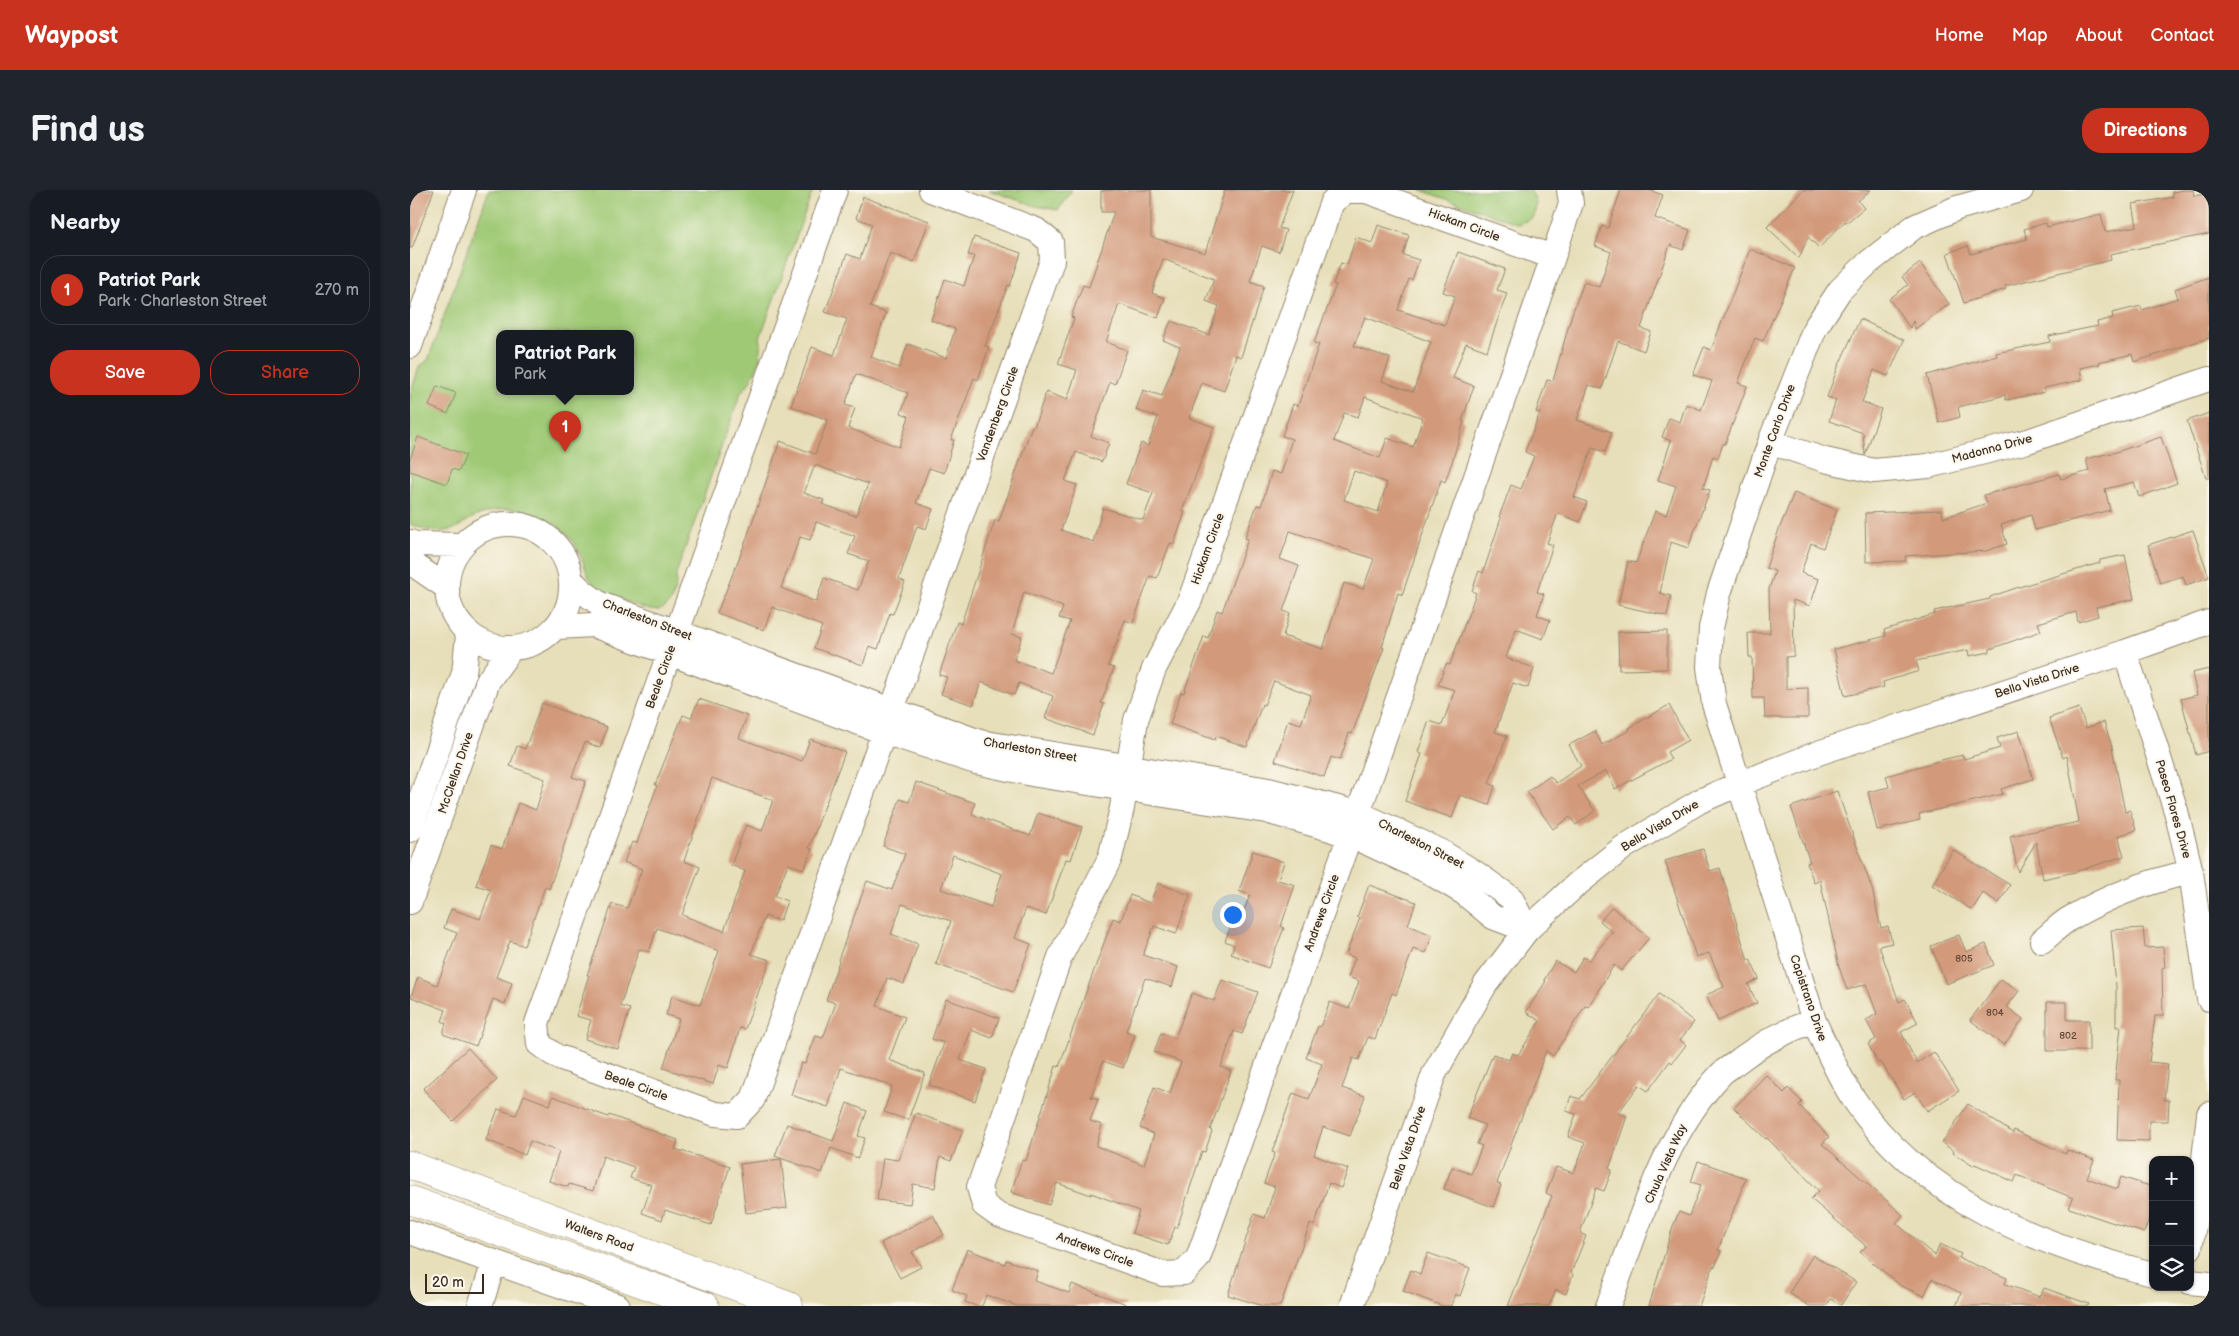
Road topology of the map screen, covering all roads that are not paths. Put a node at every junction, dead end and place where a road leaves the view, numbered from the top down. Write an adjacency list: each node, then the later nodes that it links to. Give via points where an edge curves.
1 (464, 190): 7 (street)
2 (835, 190): 17 (street)
3 (931, 190): 22 (street, Vandenberg Circle, via 1036,230 1051,242 1052,261)
4 (1569, 190): 6 (street, via 1571,203)
5 (2021, 190): 9 (street, Monte Carlo Drive, via 1957,208 1914,227 1840,290 1815,328)
6 (1553, 257): 24 (street, Hickam Circle, via 1366,191 1346,190 1332,202 1190,600 1154,669 1136,720); 26 (street)
7 (410, 346)
8 (2209, 379): 9 (street, Madonna Drive, via 2028,441 1928,466 1874,471 1807,456)
9 (1770, 442): 25 (street, Monte Carlo Drive, via 1719,592 1711,628 1709,667 1714,704)
10 (410, 542): 11 (street)
11 (461, 545): 13 (street, via 489,528 506,525 529,528 551,539 565,558); 14 (street, via 449,566)
12 (410, 562): 14 (street)
13 (571, 580): 16 (street, via 568,606); 17 (street, Charleston Street, via 600,604)
14 (446, 587): 18 (street, via 453,612)
15 (2209, 622): 20 (street, Bella Vista Drive)
16 (557, 627): 19 (street, via 536,643); 21 (street, Charleston Street, via 593,625)
17 (677, 632): 21 (street, Beale Circle); 22 (street, Charleston Street)
18 (468, 635): 19 (street, via 489,645); 27 (street, McClellan Drive, via 464,673)
19 (511, 649): 30 (street, McClellan Drive, via 488,681)
20 (2125, 652): 25 (street, Bella Vista Drive, via 1822,752); 29 (street, Paseo Flores Drive, via 2176,811)
21 (669, 654): 23 (street, Charleston Street); 23 (street, Beale Circle, via 537,1023 540,1044 556,1056 678,1101 715,1114 737,1116 753,1099)
22 (892, 710): 23 (street, Beale Circle); 24 (street, Charleston Street, via 980,742)
23 (884, 732): 24 (street, Charleston Street, via 976,762)
24 (1127, 778): 26 (street, Charleston Street, via 1269,790); 28 (street, Charleston Street, via 1266,811); 28 (street, Andrews Circle, via 1110,858 1060,957 979,1187 984,1205 998,1215 1164,1274 1184,1273 1198,1258)
25 (1739, 784): 31 (street, Bella Vista Drive, via 1700,801 1624,847); 34 (street, Capistrano Drive)
26 (1358, 813): 28 (street, Andrews Circle); 31 (street, Charleston Street, via 1440,851 1477,874 1511,898)
27 (410, 830)
28 (1349, 836): 31 (street, Charleston Street, via 1427,871 1464,893 1493,917)
29 (2191, 872): 32 (street, via 2159,879 2114,897 2068,920); 33 (street, Paseo Flores Drive)
30 (410, 902)
31 (1527, 930): 48 (street, Bella Vista Drive, via 1485,985 1434,1074)
32 (2042, 942)
33 (2209, 999)
34 (1814, 1021): 41 (street, Capistrano Drive, via 1853,1098 1912,1166 1966,1202 2025,1232 2105,1262); 49 (street, Chula Vista Way, via 1785,1030 1723,1072 1686,1120 1661,1168)
35 (2209, 1114): 39 (street)
36 (410, 1165): 47 (main road, Walters Road)
37 (410, 1200): 46 (main road)
38 (410, 1232): 40 (street)
39 (2190, 1246)
40 (494, 1262): 44 (street); 45 (street)
41 (2149, 1273)
42 (2194, 1282): 43 (street)
43 (2209, 1284)
44 (480, 1306)
45 (618, 1306)
46 (705, 1306)
47 (790, 1306)
48 (1352, 1306)
49 (1608, 1306)

